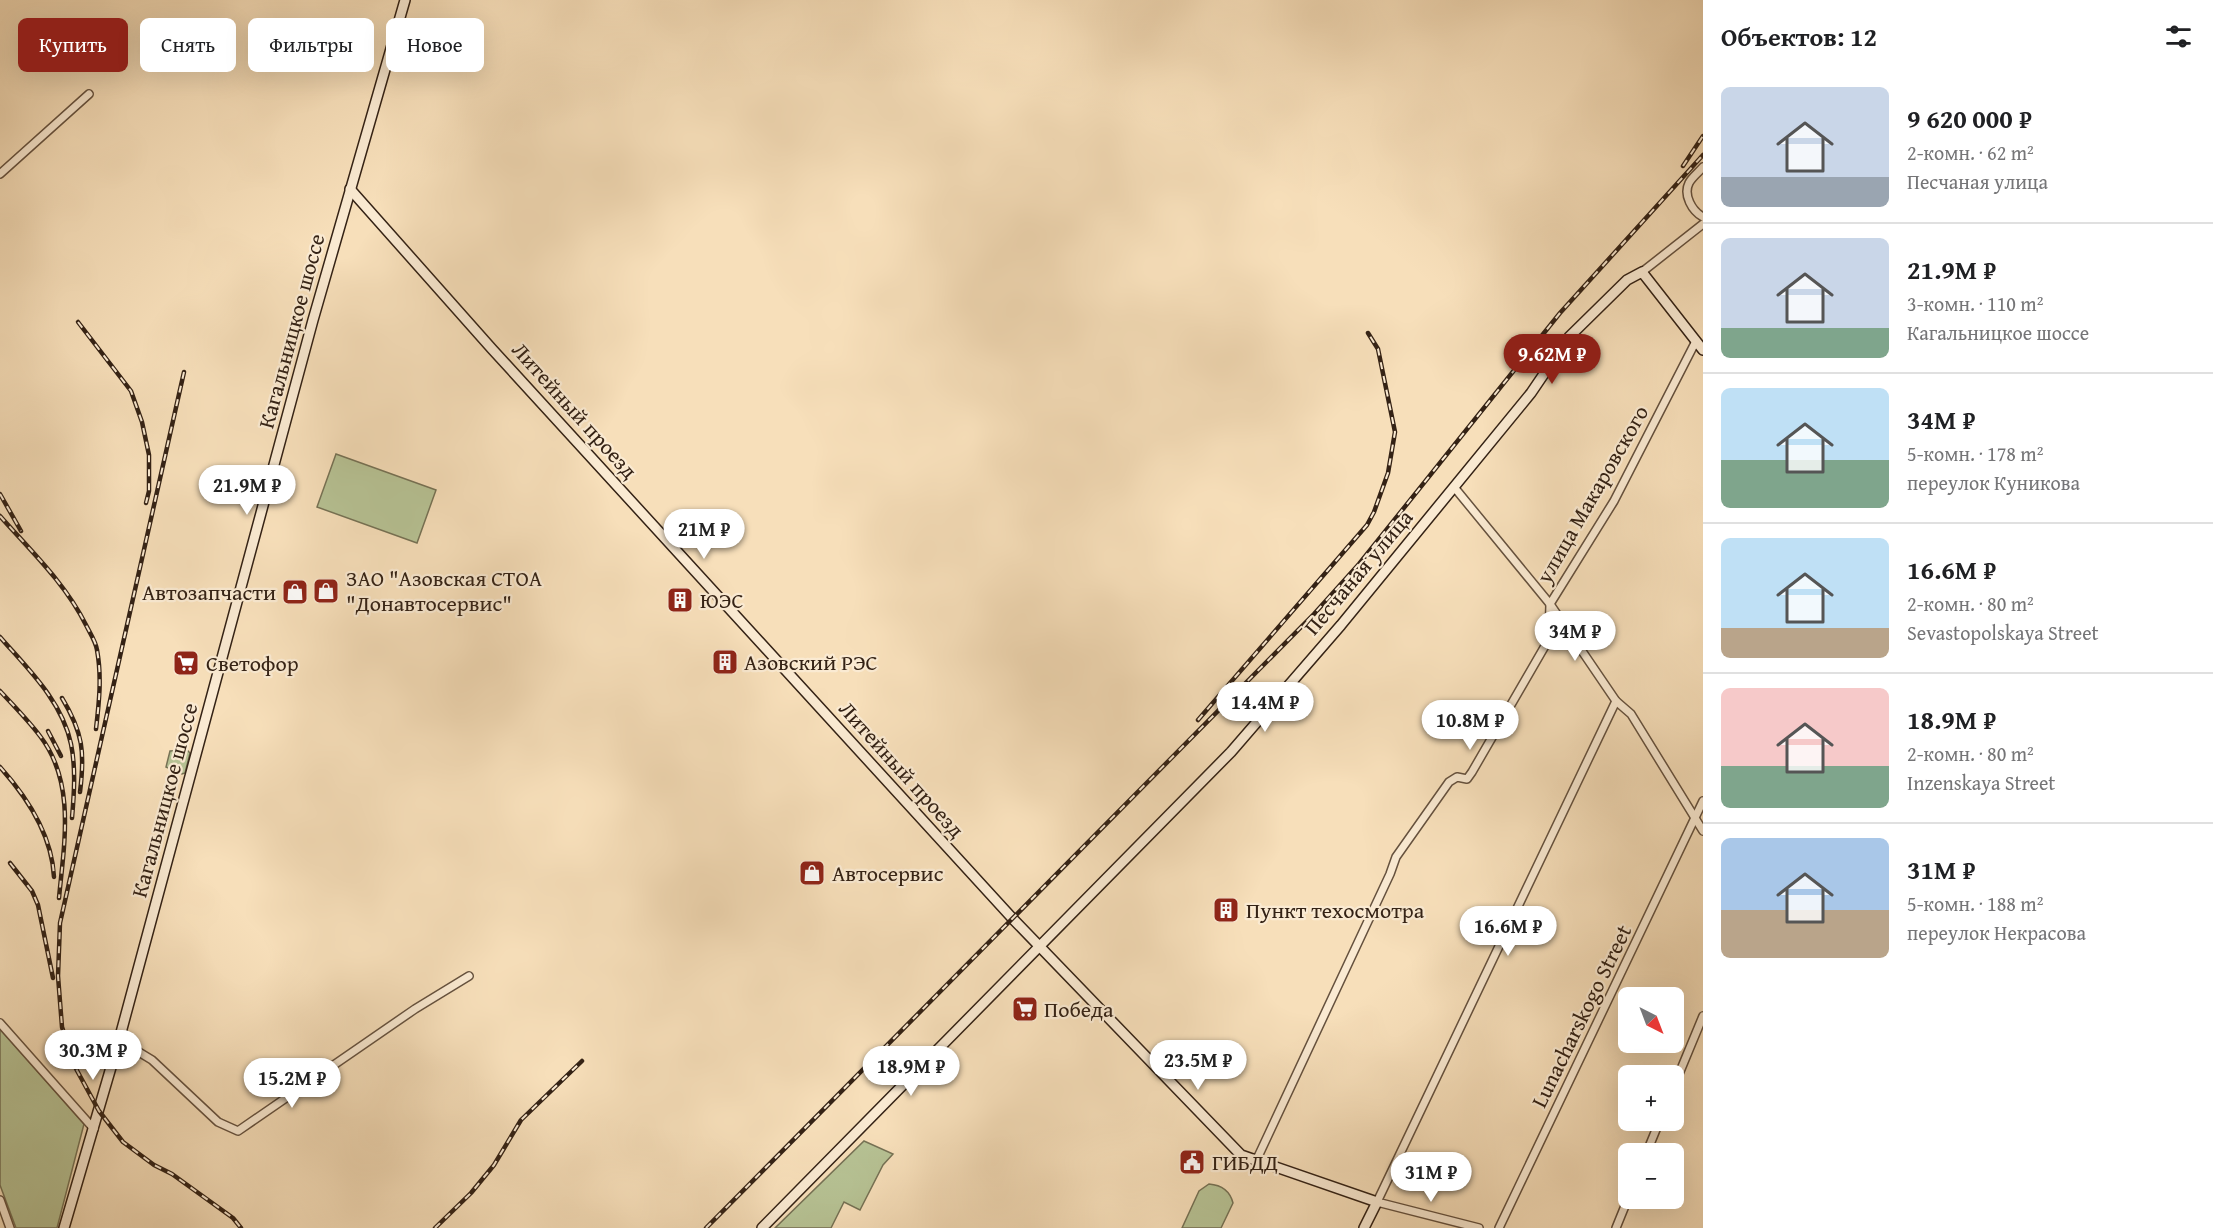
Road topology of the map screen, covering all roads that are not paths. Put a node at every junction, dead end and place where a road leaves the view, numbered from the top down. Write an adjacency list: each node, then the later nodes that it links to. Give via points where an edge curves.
1 (405, 0): 5 (main road, Кагальницкое шоссе)
2 (89, 94): 4 (street)
3 (1703, 167): 6 (street, via 1688,184 1687,200)
4 (0, 174)
5 (350, 189): 17 (main road, Литейный проезд); 21 (main road, Кагальницкое шоссе)
6 (1703, 217)
7 (1703, 224): 8 (street, Песчаная улица)
8 (1642, 272): 9 (main road); 11 (main road, Песчаная улица, via 1627,280 1569,337 1531,393)
9 (1696, 342): 10 (main road); 12 (street, улица Макаровского, via 1614,501)
10 (1703, 350)
11 (1454, 487): 12 (street); 17 (main road, Песчаная улица, via 1231,752)
12 (1550, 604): 13 (street); 24 (street, улица Макаровского, via 1549,639 1472,772 1467,778 1456,777 1449,782 1396,856)
13 (1616, 701): 15 (street, via 1631,714); 26 (street)
14 (1703, 801): 15 (street, Lunacharskogo Street)
15 (1696, 819): 16 (street); 33 (street, Lunacharskogo Street)
16 (1703, 831)
17 (1040, 947): 24 (main road, Литейный проезд, via 1241,1155); 30 (main road, Песчаная улица)
18 (469, 976): 21 (street, via 238,1131 218,1122 152,1060)
19 (1703, 1016): 22 (street)
20 (0, 1023): 23 (street)
21 (119, 1040): 23 (main road, Кагальницкое шоссе)
22 (1683, 1065)
23 (94, 1128): 29 (main road, Кагальницкое шоссе)
24 (1256, 1161): 26 (main road, Литейный проезд)
25 (0, 1200): 28 (street)
26 (1377, 1202): 31 (main road); 32 (street)
27 (1624, 1209): 34 (street)
28 (10, 1228)
29 (64, 1228)
30 (762, 1228)
31 (1364, 1228)
32 (1479, 1228)
33 (1498, 1228)
34 (1616, 1228)

